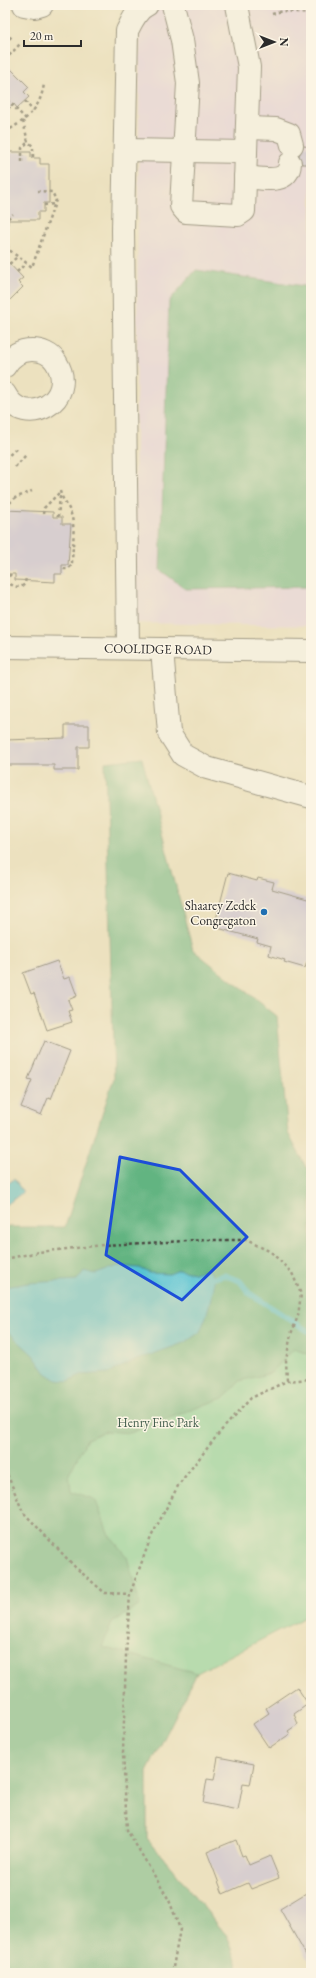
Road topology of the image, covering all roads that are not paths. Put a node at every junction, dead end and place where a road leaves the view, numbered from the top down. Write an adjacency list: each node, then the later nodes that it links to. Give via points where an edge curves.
1 (24, 5): 2 (street)
2 (42, 5)
3 (147, 5): 7 (street, via 133,18 127,31)
4 (173, 5): 8 (street, via 182,40 188,83)
5 (237, 5): 6 (street, via 249,67)
6 (247, 128): 9 (street); 10 (street, via 283,130 289,134 291,154 290,169 281,178)
7 (125, 150): 8 (street); 14 (street, via 123,230)
8 (185, 151): 9 (street); 10 (street, via 181,206 186,212 238,215 244,211)
9 (246, 152): 10 (street)
10 (245, 177)
11 (5, 366): 12 (street, via 16,354 26,350 46,353 60,368 62,388 51,404 33,411 14,405)
12 (5, 394)
13 (5, 647): 14 (street, COOLIDGE ROAD)
14 (128, 648): 15 (street, COOLIDGE ROAD)
15 (162, 649): 16 (street, COOLIDGE ROAD); 17 (street, via 169,733 183,755 208,768)
16 (311, 651)
17 (310, 798)

